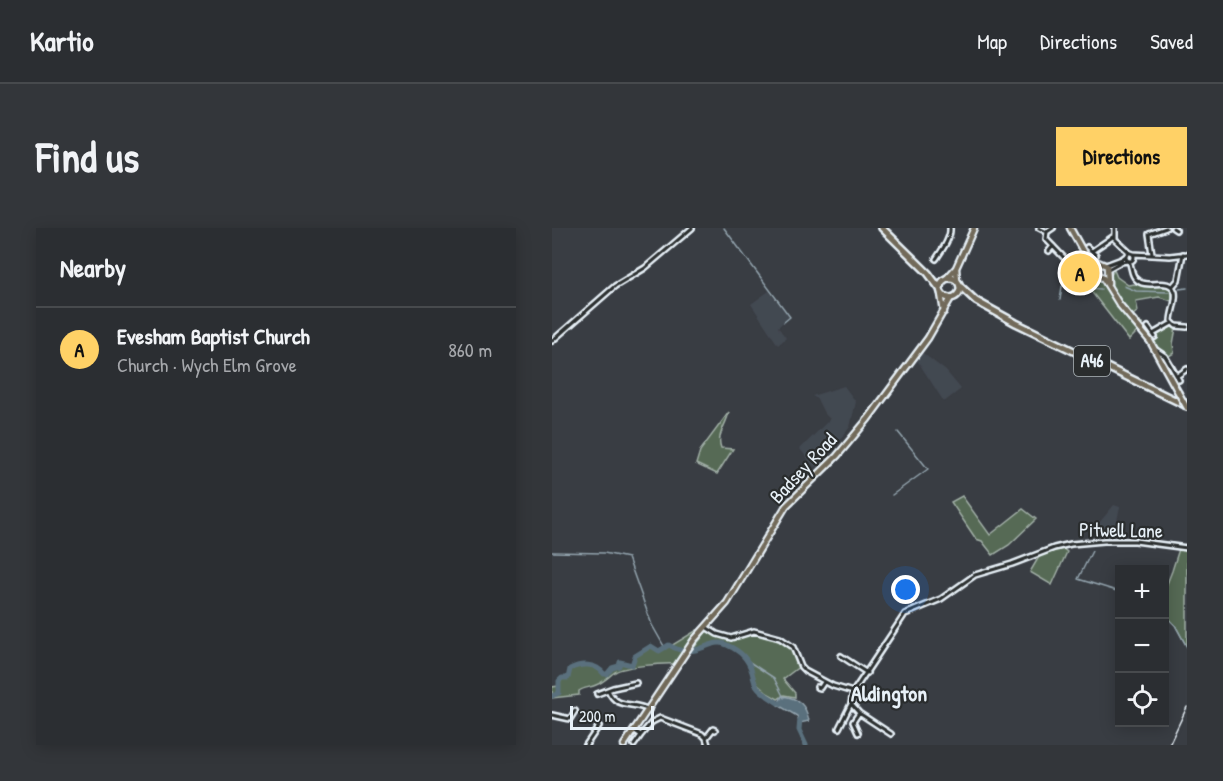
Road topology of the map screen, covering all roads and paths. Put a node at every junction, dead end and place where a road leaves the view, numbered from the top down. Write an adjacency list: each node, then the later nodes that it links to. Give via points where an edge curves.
1 (692, 228): 40 (street, via 645,268 615,286)
2 (882, 228): 27 (highway)
3 (950, 228): 19 (street)
4 (974, 228): 24 (main road)
5 (1039, 228): 10 (street)
6 (1053, 228): 10 (street)
7 (1070, 228): 20 (main road)
8 (1115, 228): 11 (street)
9 (1166, 228): 16 (street, via 1149,234)
10 (1047, 232): 12 (street, via 1046,239)
11 (1114, 236): 15 (street); 21 (street)
12 (1053, 246): 14 (street); 23 (street)
13 (1088, 247): 15 (street)
14 (1049, 251)
15 (1092, 251): 18 (street)
16 (1152, 254): 17 (street); 21 (street)
17 (1185, 254): 32 (street, via 1178,280)
18 (1096, 255)
19 (936, 257)
20 (1085, 257): 22 (main road); 26 (main road)
21 (1130, 257): 25 (street); 32 (street, via 1132,272 1139,282)
22 (1099, 263): 25 (main road); 26 (main road)
23 (1070, 264)
24 (956, 268): 29 (main road); 30 (main road)
25 (1107, 269): 28 (main road); 31 (main road)
26 (1095, 271): 28 (main road)
27 (928, 273): 29 (highway); 33 (highway)
28 (1101, 277): 31 (main road)
29 (946, 279): 30 (highway); 33 (highway, via 940,284)
30 (958, 283): 34 (highway, via 959,292); 35 (highway, A46)
31 (1108, 287): 41 (main road)
32 (1172, 287): 37 (street)
33 (940, 292): 34 (highway, via 945,298); 36 (main road)
34 (953, 297): 35 (highway, A46); 36 (main road, Badsey Road)
35 (976, 301): 43 (highway, A46)
36 (944, 312): 45 (main road, Badsey Road, via 868,419 786,506 728,603)
37 (1173, 323): 38 (street, via 1154,336); 39 (street)
38 (1148, 327)
39 (1187, 327)
40 (552, 341)
41 (1156, 350): 42 (street, via 1165,356 1178,378); 43 (main road, bridge)
42 (1187, 369)
43 (1187, 407)
44 (1187, 548): 49 (street, Pitwell Lane, via 1135,542 1071,544 987,570 966,579 941,599 905,614)
45 (706, 627): 50 (street, via 731,638 754,631 780,639 793,647 805,671); 57 (main road, Badsey Road)
46 (841, 656): 47 (street)
47 (846, 659): 48 (street); 49 (street)
48 (843, 663)
49 (867, 673): 54 (street, Pitwell Lane)
50 (824, 681): 52 (street); 54 (street)
51 (636, 683): 53 (street)
52 (817, 687)
53 (609, 690): 55 (street); 57 (street, via 616,701)
54 (853, 692): 56 (street)
55 (597, 694)
56 (851, 704): 59 (street); 62 (street)
57 (649, 710): 64 (main road, Badsey Road)
58 (574, 711): 60 (street, via 569,721)
59 (859, 713): 65 (street, via 853,722); 67 (street)
60 (552, 714)
61 (599, 726): 69 (street)
62 (839, 728)
63 (715, 730): 68 (street)
64 (635, 731): 66 (street); 70 (main road, Badsey Road)
65 (858, 733)
66 (641, 735): 68 (street, via 660,718); 71 (street)
67 (891, 735)
68 (706, 738): 72 (street)
69 (586, 745)
70 (624, 745)
71 (634, 745)
72 (708, 745)

